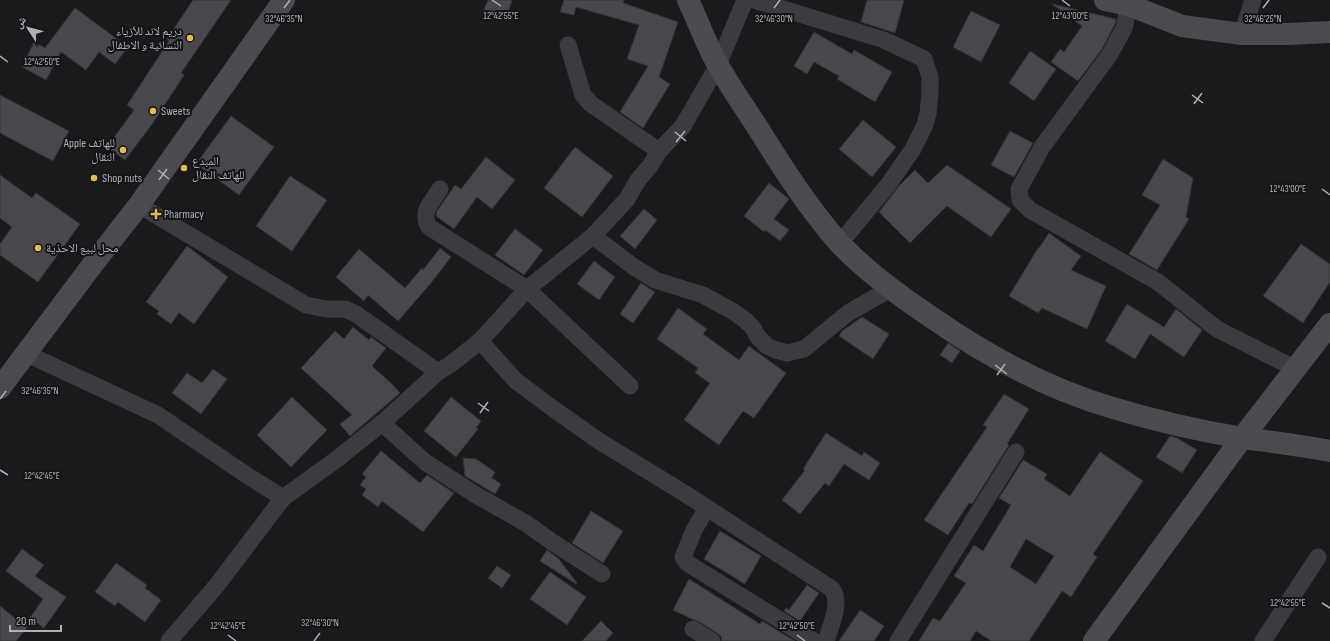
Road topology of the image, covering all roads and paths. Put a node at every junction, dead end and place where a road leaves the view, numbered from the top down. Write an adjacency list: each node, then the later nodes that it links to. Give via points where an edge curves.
1 (284, 0): 14 (street)
2 (688, 0): 11 (street)
3 (745, 0): 11 (street)
4 (754, 0): 16 (street, via 884,40 924,59 930,84 928,114 924,127 913,149 888,185)
5 (1105, 0): 7 (street)
6 (1253, 0): 9 (street)
7 (1129, 5): 9 (street, via 1182,26); 22 (street, via 1124,28 1113,49 1042,147 1019,189 1020,200 1030,210 1158,282 1218,329)
8 (1330, 32): 9 (street)
9 (1242, 34)
10 (568, 45): 12 (street, via 583,94 591,104)
11 (718, 65): 12 (street, via 683,126); 16 (street, via 808,204)
12 (659, 151): 15 (street, via 627,199)
13 (440, 189): 17 (street, via 426,212 429,227)
14 (139, 205): 21 (street); 23 (street, via 306,305 345,309 356,314)
15 (593, 236): 17 (street); 18 (street, via 655,280 703,295 734,312 753,328 767,346 786,353 804,349 848,313)
16 (840, 243): 18 (street)
17 (527, 289): 20 (street); 24 (street)
18 (890, 289): 27 (street, via 956,335 1051,386 1138,415)
19 (1330, 324): 22 (street)
20 (480, 341): 23 (street); 31 (street, via 516,381 536,397 599,441)
21 (25, 353): 25 (street); 30 (street, via 158,415)
22 (1296, 369): 27 (street)
23 (438, 372): 26 (street)
24 (630, 386)
25 (0, 388)
26 (382, 423): 30 (street); 33 (street, via 425,462 527,524)
27 (1242, 438): 28 (street); 40 (street)
28 (1330, 451)
29 (1016, 452): 39 (street)
30 (283, 498): 35 (street, via 217,585)
31 (707, 508): 37 (street, via 682,557 687,563); 38 (street, via 832,589 836,594 836,602)
32 (1318, 557): 41 (street)
33 (602, 574)
34 (693, 629): 36 (street)
35 (169, 641)
36 (712, 641)
37 (814, 641)
38 (826, 641)
39 (898, 641)
40 (1094, 641)
41 (1263, 641)

